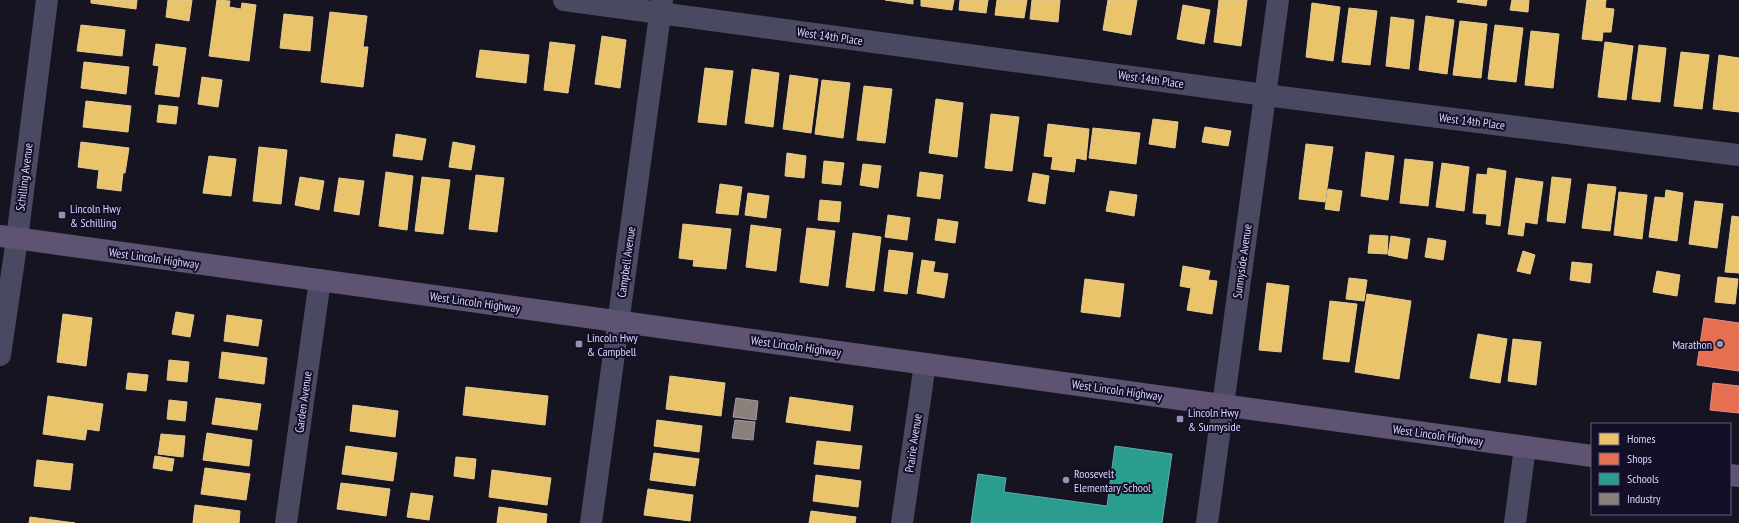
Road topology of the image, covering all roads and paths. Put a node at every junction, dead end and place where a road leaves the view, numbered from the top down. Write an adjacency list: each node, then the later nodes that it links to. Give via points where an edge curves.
1 (46, 0): 7 (street, Schilling Avenue)
2 (564, 0): 4 (street, West 14th Place)
3 (1278, 0): 5 (street, Sunnyside Avenue)
4 (661, 6): 5 (street, West 14th Place); 9 (street, Campbell Avenue)
5 (1265, 95): 6 (street, West 14th Place); 12 (street, Sunnyside Avenue)
6 (1739, 155)
7 (8, 237): 8 (main road, West Lincoln Highway); 10 (street, Schilling Avenue)
8 (320, 280): 9 (main road, West Lincoln Highway); 15 (street, Garden Avenue)
9 (618, 321): 11 (main road, West Lincoln Highway); 16 (street, Campbell Avenue)
10 (0, 355)
11 (925, 364): 12 (main road, West Lincoln Highway); 17 (street, Prairie Avenue)
12 (1222, 405): 13 (main road, West Lincoln Highway); 18 (street, Sunnyside Avenue)
13 (1525, 446): 14 (main road, West Lincoln Highway); 19 (street)
14 (1591, 456)
15 (286, 523)
16 (591, 523)
17 (902, 523)
18 (1207, 523)
19 (1515, 523)

